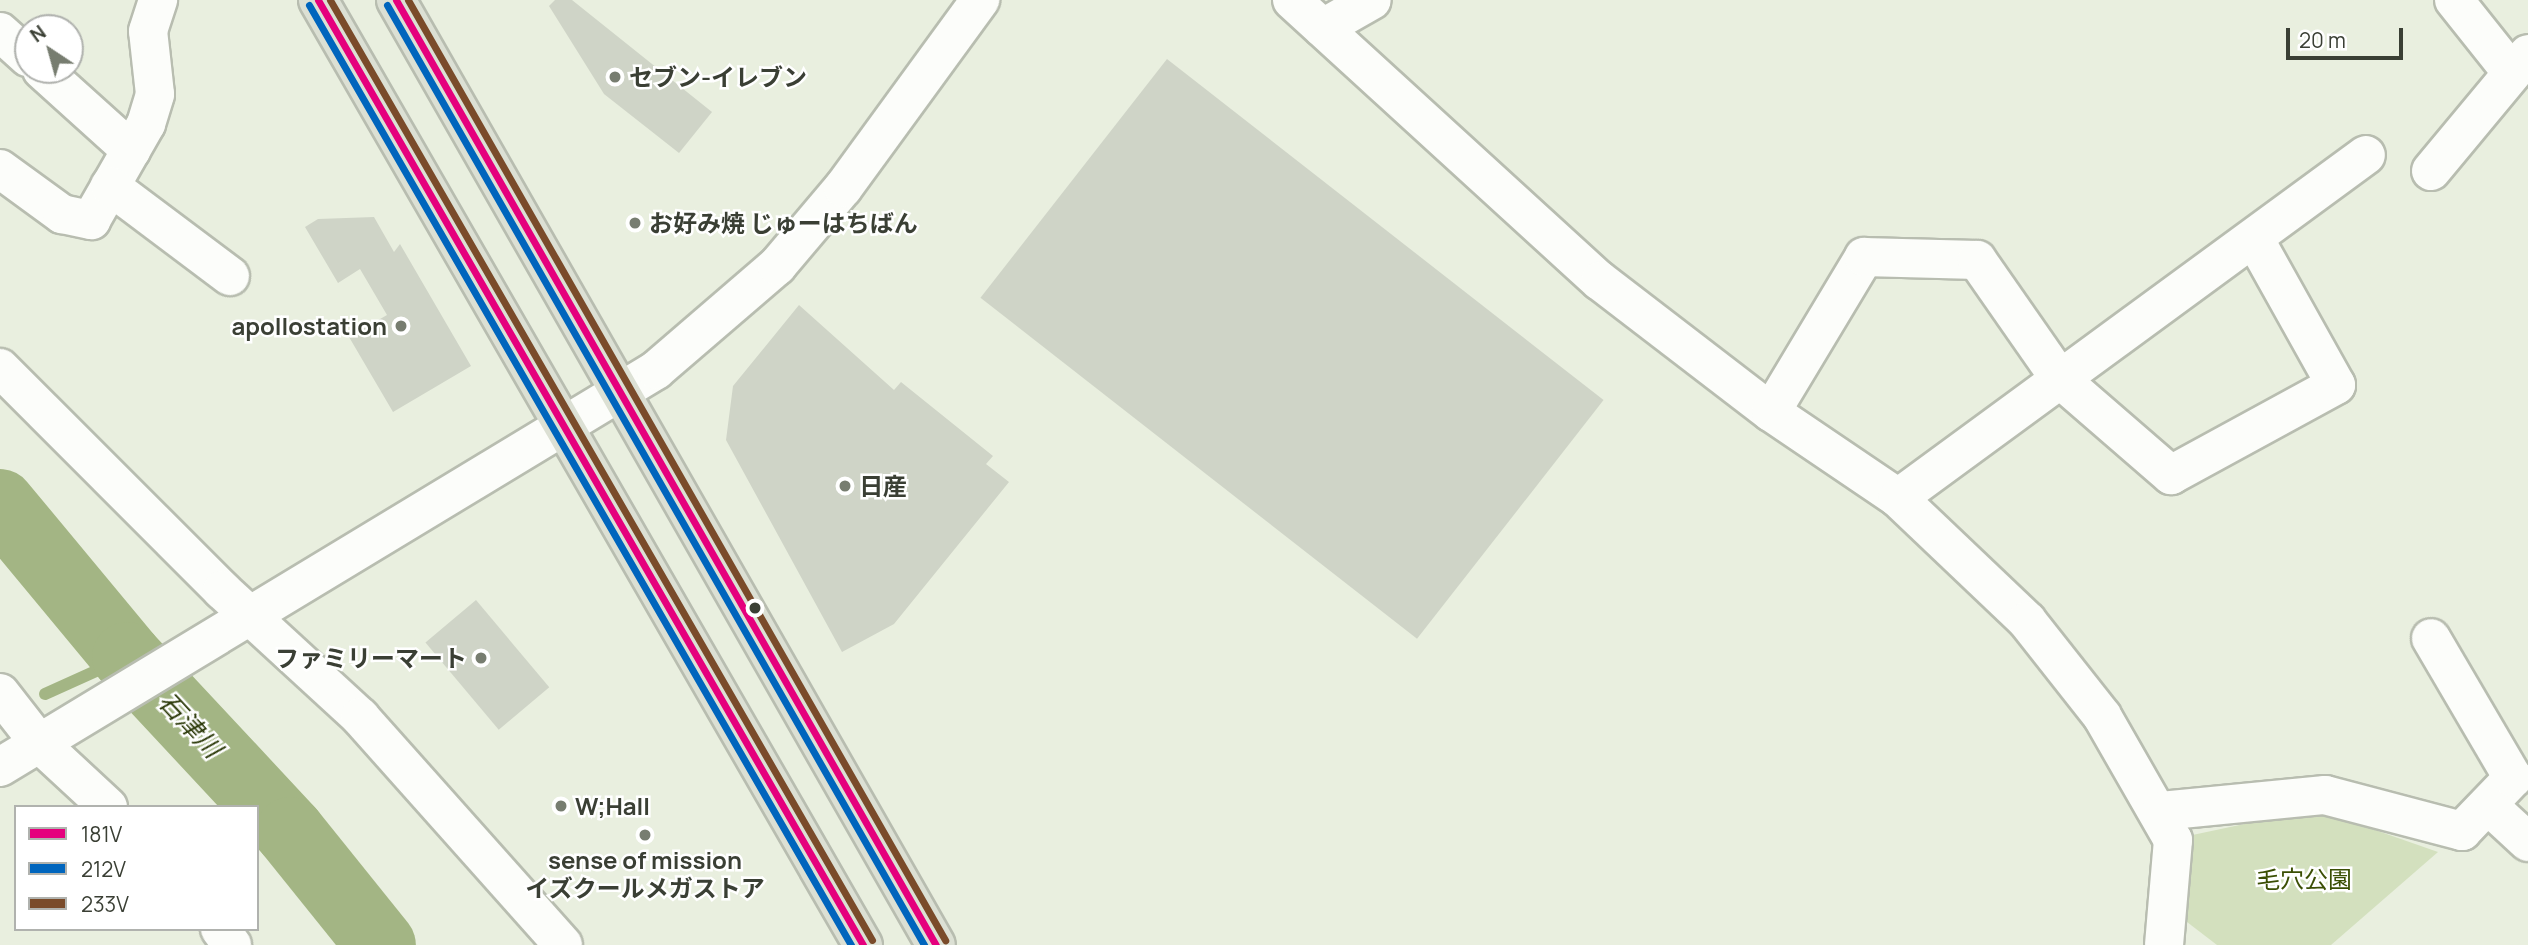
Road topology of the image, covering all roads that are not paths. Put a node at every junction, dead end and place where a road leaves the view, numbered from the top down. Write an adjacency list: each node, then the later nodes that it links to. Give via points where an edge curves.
1 (158, 0): 13 (street, via 148,31 155,93)
2 (318, 0): 24 (main road)
3 (396, 0): 22 (main road)
4 (980, 0): 22 (street, via 844,188 776,266)
5 (1292, 0): 8 (street)
6 (1373, 0): 8 (street)
7 (2454, 0): 11 (street)
8 (1323, 28): 23 (street, via 1600,281)
9 (0, 32): 10 (street)
10 (14, 44)
11 (2520, 64): 16 (street)
12 (58, 84): 13 (street)
13 (131, 150): 17 (street)
14 (2366, 155): 18 (street)
15 (0, 169): 17 (street, via 62,215 91,220)
16 (2431, 172)
17 (110, 186): 19 (street)
18 (2254, 238): 21 (street); 21 (street, via 2336,385 2171,475)
19 (230, 276)
20 (0, 368): 26 (street)
21 (2060, 379): 23 (street, via 1977,260 1864,257); 25 (street)
22 (625, 394): 24 (street); 37 (main road)
23 (1771, 412): 25 (street)
24 (564, 431): 26 (street); 36 (main road)
25 (1898, 498): 33 (street, via 2027,621 2102,716)
26 (241, 624): 29 (street); 35 (street, via 360,717)
27 (2431, 638): 31 (street)
28 (0, 693): 29 (street)
29 (46, 739): 30 (street); 32 (street)
30 (0, 767)
31 (2510, 782): 33 (street, via 2462,831 2325,795); 34 (street)
32 (106, 805)
33 (2161, 811): 38 (street, via 2173,840)
34 (2528, 842)
35 (563, 945)
36 (863, 945)
37 (936, 945)
38 (2164, 945)

